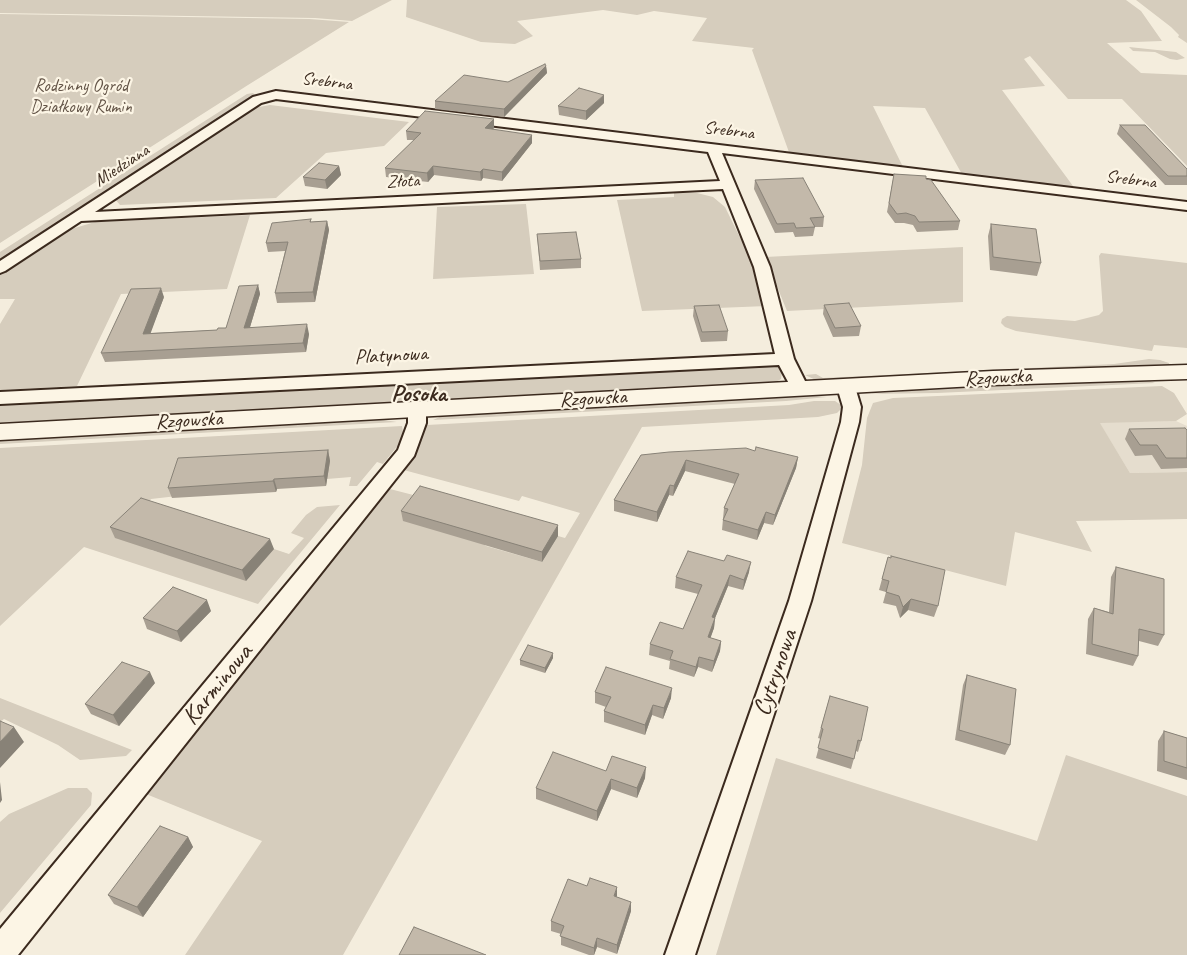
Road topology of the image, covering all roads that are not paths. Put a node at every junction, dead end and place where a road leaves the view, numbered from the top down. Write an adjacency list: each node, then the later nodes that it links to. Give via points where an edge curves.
1 (266, 96): 2 (street, Srebrna); 5 (street, Miedziana)
2 (713, 148): 3 (street); 4 (street, Srebrna)
3 (729, 185): 5 (street, Złota); 7 (street, via 762,267)
4 (1187, 206)
5 (78, 217): 6 (street, Miedziana)
6 (0, 268)
7 (785, 359): 10 (street); 11 (street, Platynowa)
8 (1187, 372): 9 (street, Rzgowska)
9 (846, 387): 10 (street, Rzgowska); 15 (street, Cytrynowa, via 852,407 850,422 800,601)
10 (800, 389): 12 (street, Rzgowska)
11 (0, 398)
12 (417, 408): 13 (street, Rzgowska); 14 (street, Karminowa, via 417,422 407,452)
13 (0, 432)
14 (0, 953)
15 (680, 955)

